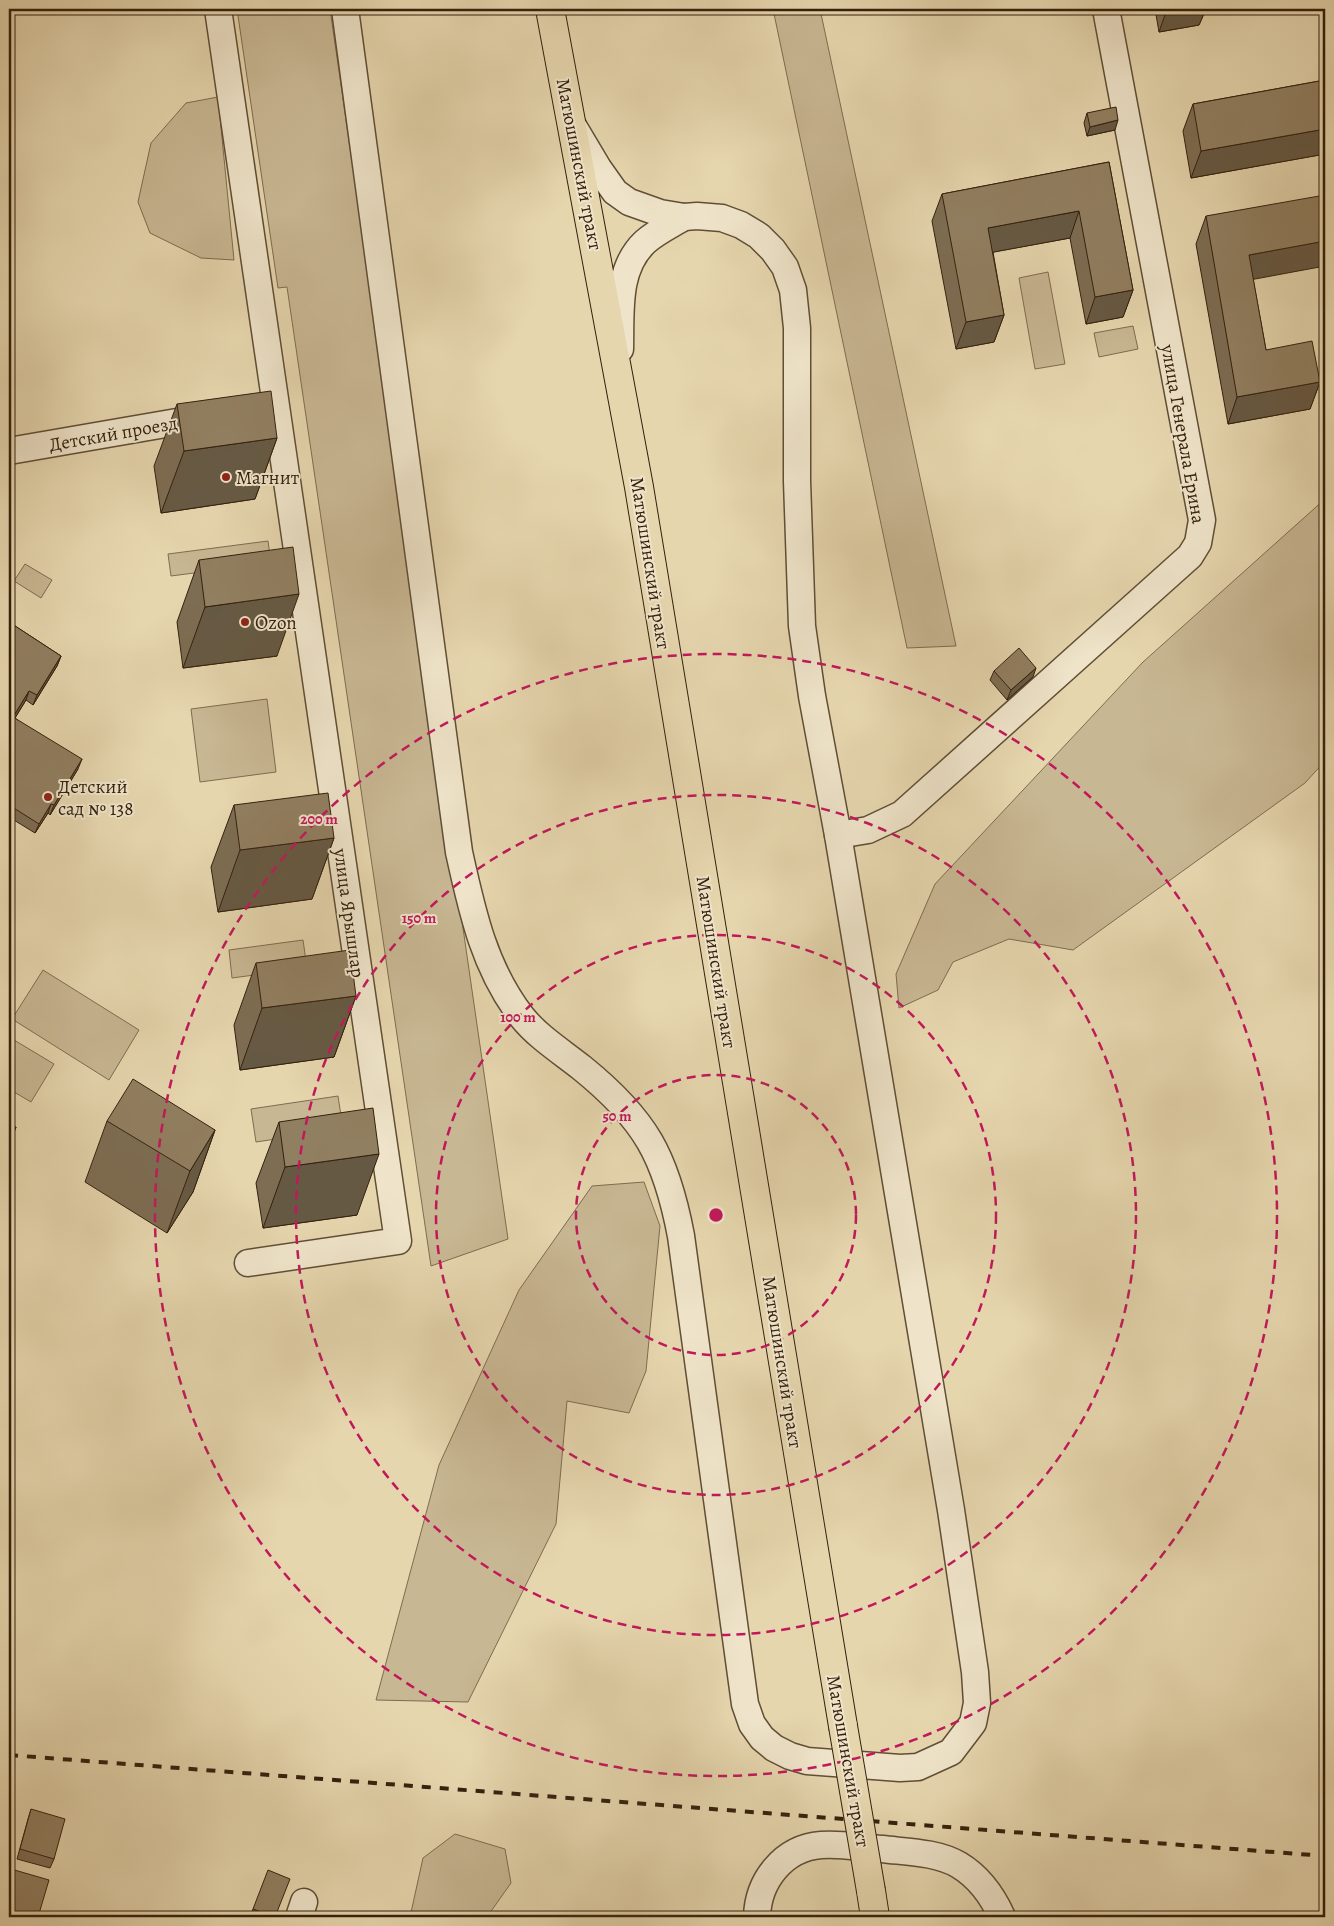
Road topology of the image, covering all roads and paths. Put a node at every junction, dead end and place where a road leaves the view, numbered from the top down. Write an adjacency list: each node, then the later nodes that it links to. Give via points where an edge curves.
1 (218, 9): 11 (street, улица Ярышлар, via 266,406 398,1241)
2 (345, 9): 10 (street, via 459,852 480,939 493,971 523,1018 627,1108 663,1166 674,1196 746,1704 752,1724 774,1748 807,1761 918,1767 951,1752 973,1723 977,1703 975,1672)
3 (550, 9): 5 (main road, Матюшинский тракт)
4 (1106, 9): 10 (street, улица Генерала Ерина, via 1202,520 1198,542 1190,556 902,814 884,825)
5 (573, 126): 6 (street, via 615,192 646,210); 7 (main road, Матюшинский тракт)
6 (684, 218): 7 (street, via 644,243 626,274 621,297); 10 (street, via 722,218 759,236 785,266 793,290 797,328 797,481 802,626)
7 (620, 384): 12 (main road, Матюшинский тракт, bridge)
8 (227, 413): 9 (street, Детский проезд)
9 (9, 451)
10 (838, 835)
11 (248, 1263)
12 (873, 1904)
13 (757, 1917): 14 (street, via 761,1891 771,1871 788,1857 821,1845 939,1857 959,1865 977,1878)
14 (1002, 1917)

